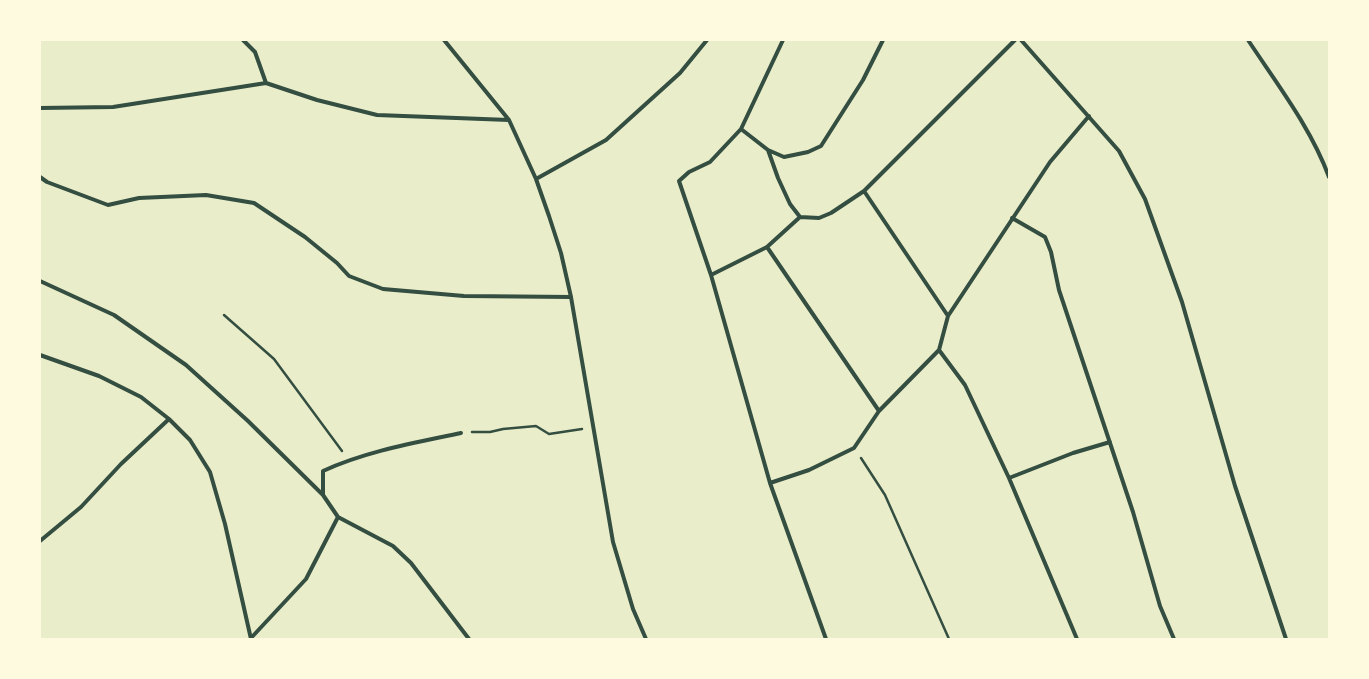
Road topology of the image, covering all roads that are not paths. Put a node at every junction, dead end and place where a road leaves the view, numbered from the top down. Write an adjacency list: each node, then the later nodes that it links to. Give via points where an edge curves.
1 (243, 40): 9 (street, via 255,52)
2 (444, 40): 12 (street)
3 (707, 40): 17 (street, via 680,73 606,140)
4 (783, 40): 13 (street)
5 (883, 40): 14 (street, via 863,80 821,146 808,152 784,157)
6 (1015, 40): 18 (street)
7 (1021, 40): 11 (street)
8 (1248, 40): 16 (street, via 1306,129)
9 (266, 83): 10 (street, via 112,107); 12 (street, via 317,100 377,115)
10 (40, 108)
11 (1088, 116): 20 (street, via 1050,162); 43 (street, via 1119,151 1145,199 1182,302 1235,486)
12 (509, 120): 17 (street)
13 (741, 129): 14 (street); 22 (street, via 710,162 689,172 679,181)
14 (768, 150): 19 (street, via 790,204)
15 (40, 177): 24 (street, via 108,205 139,198 206,195 254,203 305,237 338,263 349,276 383,289 464,296)
16 (1329, 177)
17 (536, 179): 24 (street, via 561,253)
18 (864, 191): 19 (street, via 819,218); 25 (street)
19 (800, 217): 21 (street)
20 (1012, 218): 25 (street); 31 (street, via 1045,237 1059,290)
21 (767, 247): 22 (street); 28 (street)
22 (711, 275): 33 (street)
23 (40, 281): 34 (street, via 114,315 186,365)
24 (571, 297): 39 (street, via 613,542 633,609)
25 (948, 316): 26 (street)
26 (939, 350): 28 (street); 32 (street, via 965,385)
27 (40, 355): 29 (street, via 100,376 141,397)
28 (879, 411): 33 (street, via 854,448 809,470)
29 (169, 419): 36 (street, via 121,464 81,507); 37 (street, via 190,440 210,472 225,524)
30 (461, 433): 34 (street, via 398,446 348,460 323,471)
31 (1110, 442): 32 (street, via 1073,453); 42 (street, via 1160,606)
32 (1009, 478): 41 (street)
33 (770, 483): 40 (street)
34 (324, 495): 35 (street)
35 (338, 517): 37 (street, via 306,580); 38 (street, via 393,546 411,563)
36 (40, 541)
37 (251, 638)
38 (469, 639)
39 (646, 639)
40 (826, 639)
41 (1077, 639)
42 (1174, 639)
43 (1286, 639)

